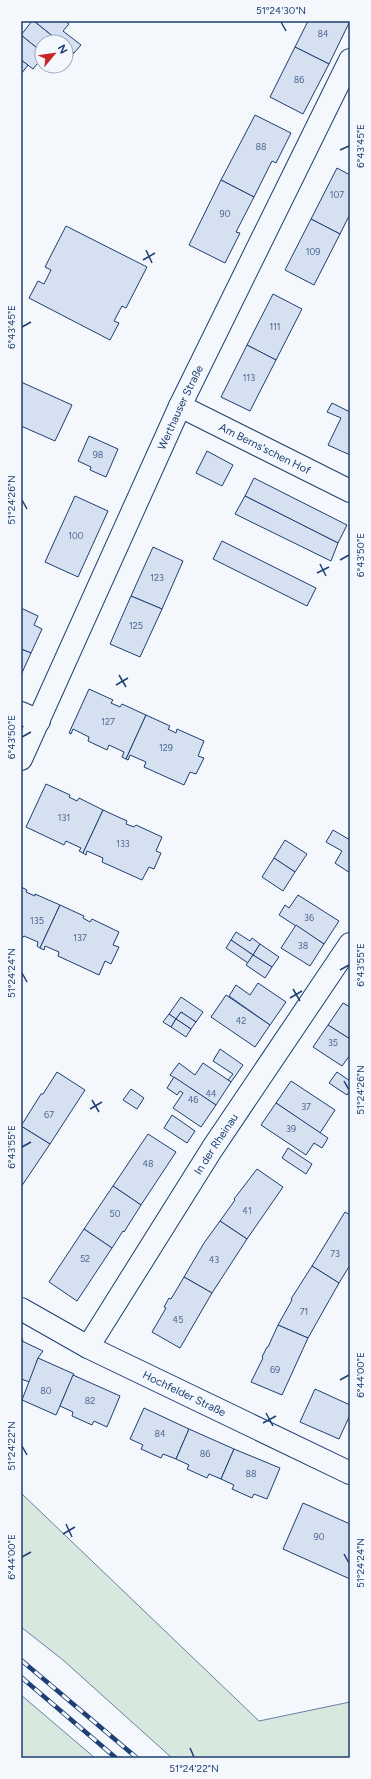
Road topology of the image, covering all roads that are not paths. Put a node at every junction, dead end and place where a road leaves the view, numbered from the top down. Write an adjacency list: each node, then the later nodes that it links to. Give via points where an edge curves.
1 (350, 60): 2 (street, Werthauser Straße)
2 (180, 406): 3 (street, Am Berns'schen Hof); 4 (street, Werthauser Straße)
3 (350, 491)
4 (30, 717): 5 (street, Werthauser Straße)
5 (21, 759)
6 (350, 944): 8 (street, In der Rheinau, via 212,1149)
7 (21, 1309): 8 (street, Hochfelder Straße)
8 (88, 1347): 9 (street, Hochfelder Straße)
9 (350, 1473)

